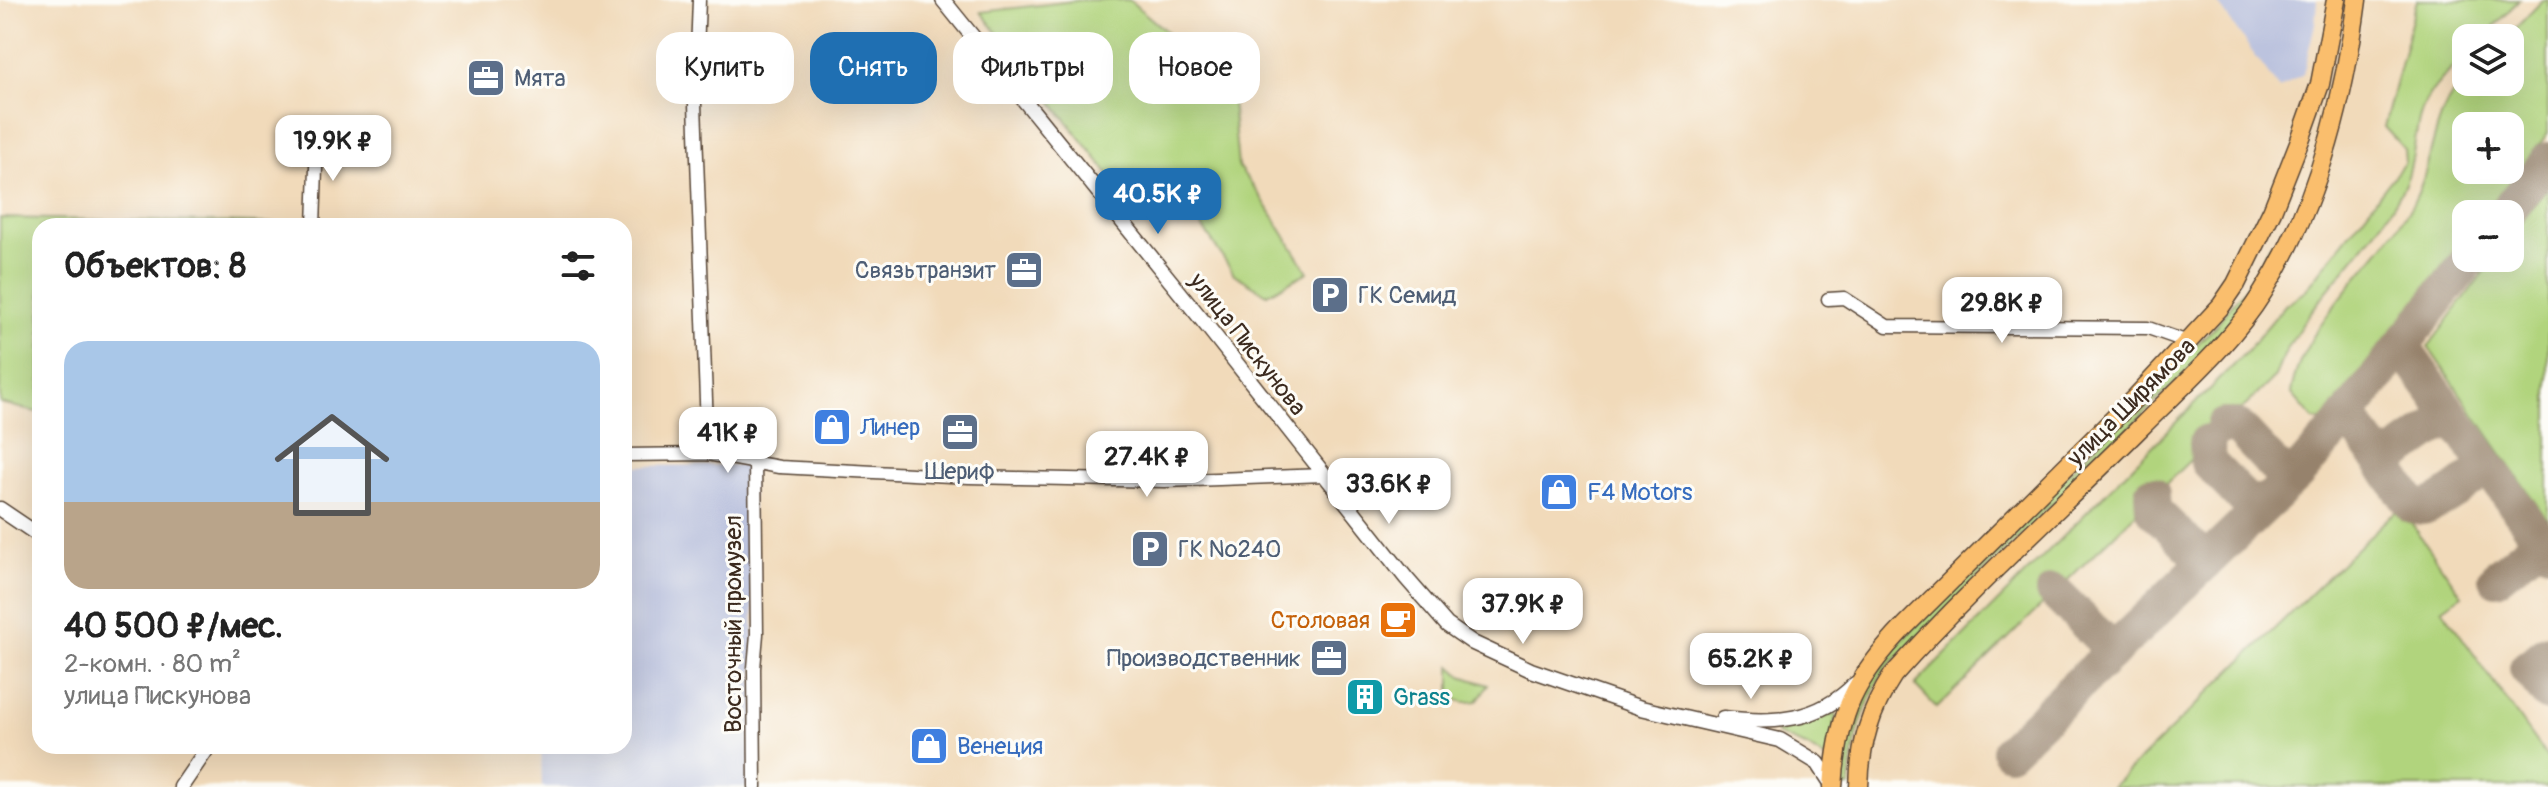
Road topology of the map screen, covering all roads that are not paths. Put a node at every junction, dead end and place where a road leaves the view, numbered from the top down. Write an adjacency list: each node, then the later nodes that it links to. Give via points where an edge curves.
1 (699, 0): 13 (street, via 695,118)
2 (943, 0): 16 (street, улица Пискунова)
3 (2336, 0): 7 (main road, улица Ширямова, via 2320,84)
4 (2357, 0): 5 (main road, улица Ширямова)
5 (2327, 139): 7 (main road, via 2312,171 2299,165); 10 (main road, улица Ширямова, via 2309,203)
6 (317, 140): 8 (street)
7 (2300, 140): 9 (main road, улица Ширямова)
8 (314, 218)
9 (2257, 242): 10 (main road, via 2267,230 2281,230 2289,239); 12 (main road, улица Ширямова, via 2221,306)
10 (2287, 251): 25 (main road, улица Ширямова, via 2262,295 2227,339 1893,675 1871,714)
11 (1828, 299): 12 (street, via 1844,298 1887,326 2148,328)
12 (2188, 342): 19 (main road, улица Ширямова, via 1905,626)
13 (708, 454): 14 (street); 15 (street)
14 (632, 455)
15 (755, 462): 16 (street, via 969,477 1165,481); 24 (street, Восточный промузел)
16 (1324, 475): 20 (street, улица Пискунова, via 1447,625 1531,670)
17 (0, 510): 18 (street)
18 (32, 531)
19 (1861, 678): 20 (street, улица Пискунова, via 1825,708 1777,720); 22 (main road, улица Ширямова, via 1843,719)
20 (1641, 708): 22 (street, улица Пискунова, via 1780,740 1818,763)
21 (204, 754): 23 (street)
22 (1833, 786)
23 (181, 787)
24 (755, 787)
25 (1859, 787)

